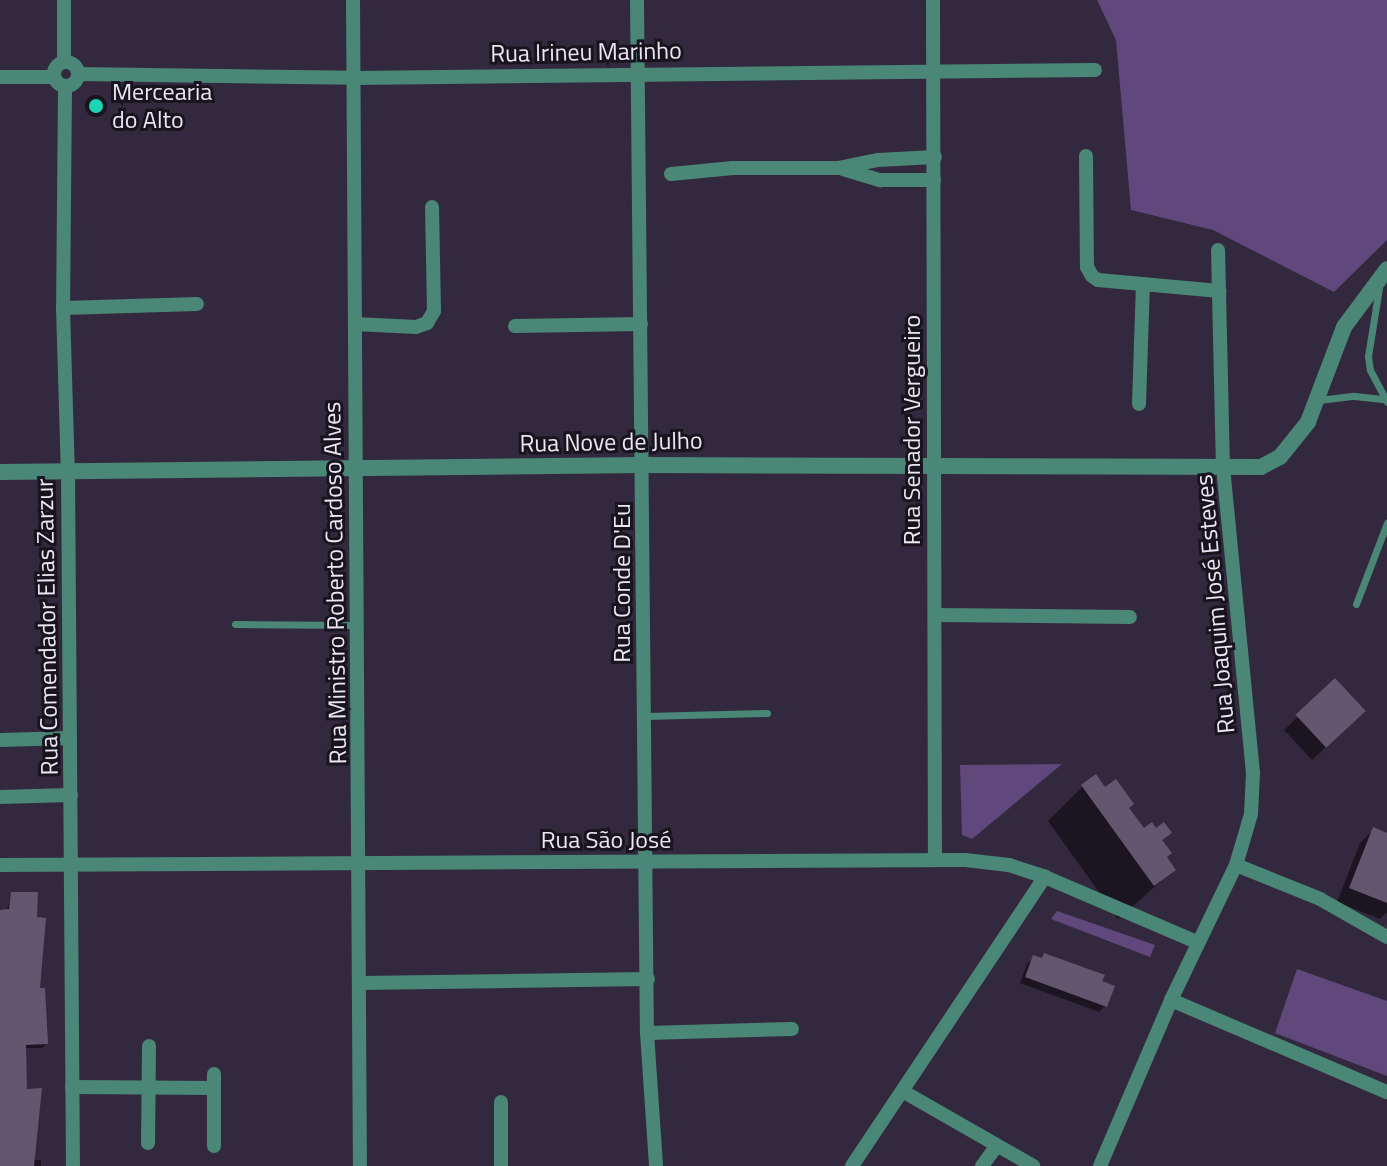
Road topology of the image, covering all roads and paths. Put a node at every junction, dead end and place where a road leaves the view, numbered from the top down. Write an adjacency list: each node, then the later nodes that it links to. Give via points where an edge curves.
1 (64, 0): 5 (street)
2 (353, 0): 11 (street, Rua Ministro Roberto Cardoso Alves)
3 (637, 0): 7 (street, Rua Conde D'Eu)
4 (933, 0): 9 (street, Rua Senador Vergueiro)
5 (64, 62): 8 (street, via 74,65); 12 (street, via 55,67)
6 (1095, 70): 9 (street, Rua Irineu Marinho)
7 (637, 73): 9 (street, Rua Irineu Marinho); 11 (street, Rua Irineu Marinho); 26 (street, Rua Conde D'Eu)
8 (78, 74): 11 (street, Rua Irineu Marinho); 12 (street, via 74,83)
9 (935, 74): 14 (street, Rua Senador Vergueiro)
10 (0, 77): 12 (street)
11 (354, 78): 25 (street, Rua Ministro Roberto Cardoso Alves)
12 (59, 82): 24 (street, Rua Comendador Elias Zarzur)
13 (1086, 156): 21 (street, via 1088,271 1098,280)
14 (935, 157): 15 (street); 17 (street, Rua Senador Vergueiro)
15 (838, 168): 16 (street); 17 (street, via 880,180)
16 (671, 174)
17 (934, 180): 32 (street, Rua Senador Vergueiro)
18 (432, 207): 25 (street, via 434,311 427,323)
19 (1218, 250): 22 (street, Rua Joaquim José Esteves)
20 (1384, 272): 28 (street, Rua Nove de Julho, via 1344,327); 29 (lane, via 1368,356)
21 (1143, 284): 22 (street); 30 (street)
22 (1220, 291): 34 (street, Rua Joaquim José Esteves)
23 (197, 304): 24 (street)
24 (63, 308): 36 (street, Rua Comendador Elias Zarzur)
25 (355, 324): 33 (street, Rua Ministro Roberto Cardoso Alves)
26 (641, 324): 27 (street); 31 (street, Rua Conde D'Eu)
27 (515, 326)
28 (1319, 400): 29 (lane, via 1354,396); 34 (street, Rua Nove de Julho, via 1292,446 1273,463)
29 (1386, 401)
30 (1139, 404)
31 (644, 465): 32 (street, Rua Nove de Julho); 33 (street, Rua Nove de Julho); 44 (street, Rua Conde D'Eu)
32 (933, 465): 34 (street, Rua Nove de Julho); 39 (street, Rua Senador Vergueiro)
33 (355, 469): 36 (street, Rua Nove de Julho); 42 (street, Rua Ministro Roberto Cardoso Alves)
34 (1223, 469): 54 (street, Rua Joaquim José Esteves, via 1253,773 1251,814)
35 (0, 472): 36 (street, Rua Nove de Julho)
36 (68, 472): 45 (street, Rua Comendador Elias Zarzur)
37 (1387, 523): 38 (lane)
38 (1356, 604)
39 (936, 615): 40 (street); 49 (street, Rua Senador Vergueiro)
40 (1130, 617)
41 (235, 624): 42 (lane)
42 (356, 625): 51 (street, Rua Ministro Roberto Cardoso Alves)
43 (767, 713): 44 (lane)
44 (645, 716): 50 (street, Rua Conde D'Eu)
45 (70, 738): 46 (street); 47 (street, Rua Comendador Elias Zarzur)
46 (0, 740)
47 (71, 795): 48 (street); 53 (street, Rua Comendador Elias Zarzur)
48 (0, 797)
49 (935, 860): 50 (street, Rua São José); 55 (street, Rua São José, via 987,862)
50 (645, 862): 51 (street, Rua São José); 58 (street, Rua Conde D'Eu)
51 (361, 863): 53 (street, Rua São José); 59 (street, Rua Ministro Roberto Cardoso Alves)
52 (0, 865): 53 (street, Rua São José)
53 (72, 865): 64 (street, Rua Comendador Elias Zarzur)
54 (1236, 865): 56 (street, via 1320,899); 57 (street, Rua Joaquim José Esteves)
55 (1045, 877): 57 (street, Rua São José); 66 (street)
56 (1387, 937)
57 (1197, 942): 60 (street, Rua Joaquim José Esteves)
58 (648, 979): 59 (street); 62 (street, Rua Conde D'Eu)
59 (360, 983): 73 (street, Rua Ministro Roberto Cardoso Alves)
60 (1171, 1000): 67 (street); 79 (street, Rua Joaquim José Esteves)
61 (792, 1029): 62 (street)
62 (647, 1033): 75 (street, Rua Conde D'Eu)
63 (149, 1046): 65 (street)
64 (72, 1087): 65 (street); 72 (street, Rua Comendador Elias Zarzur)
65 (149, 1087): 69 (street); 70 (street, via 214,1081)
66 (904, 1092): 71 (street); 76 (street)
67 (1387, 1092)
68 (501, 1102): 74 (street)
69 (148, 1143)
70 (214, 1146)
71 (996, 1147): 77 (street); 78 (street)
72 (73, 1166)
73 (360, 1166)
74 (501, 1166)
75 (656, 1166)
76 (852, 1166)
77 (982, 1166)
78 (1033, 1166)
79 (1100, 1166)

